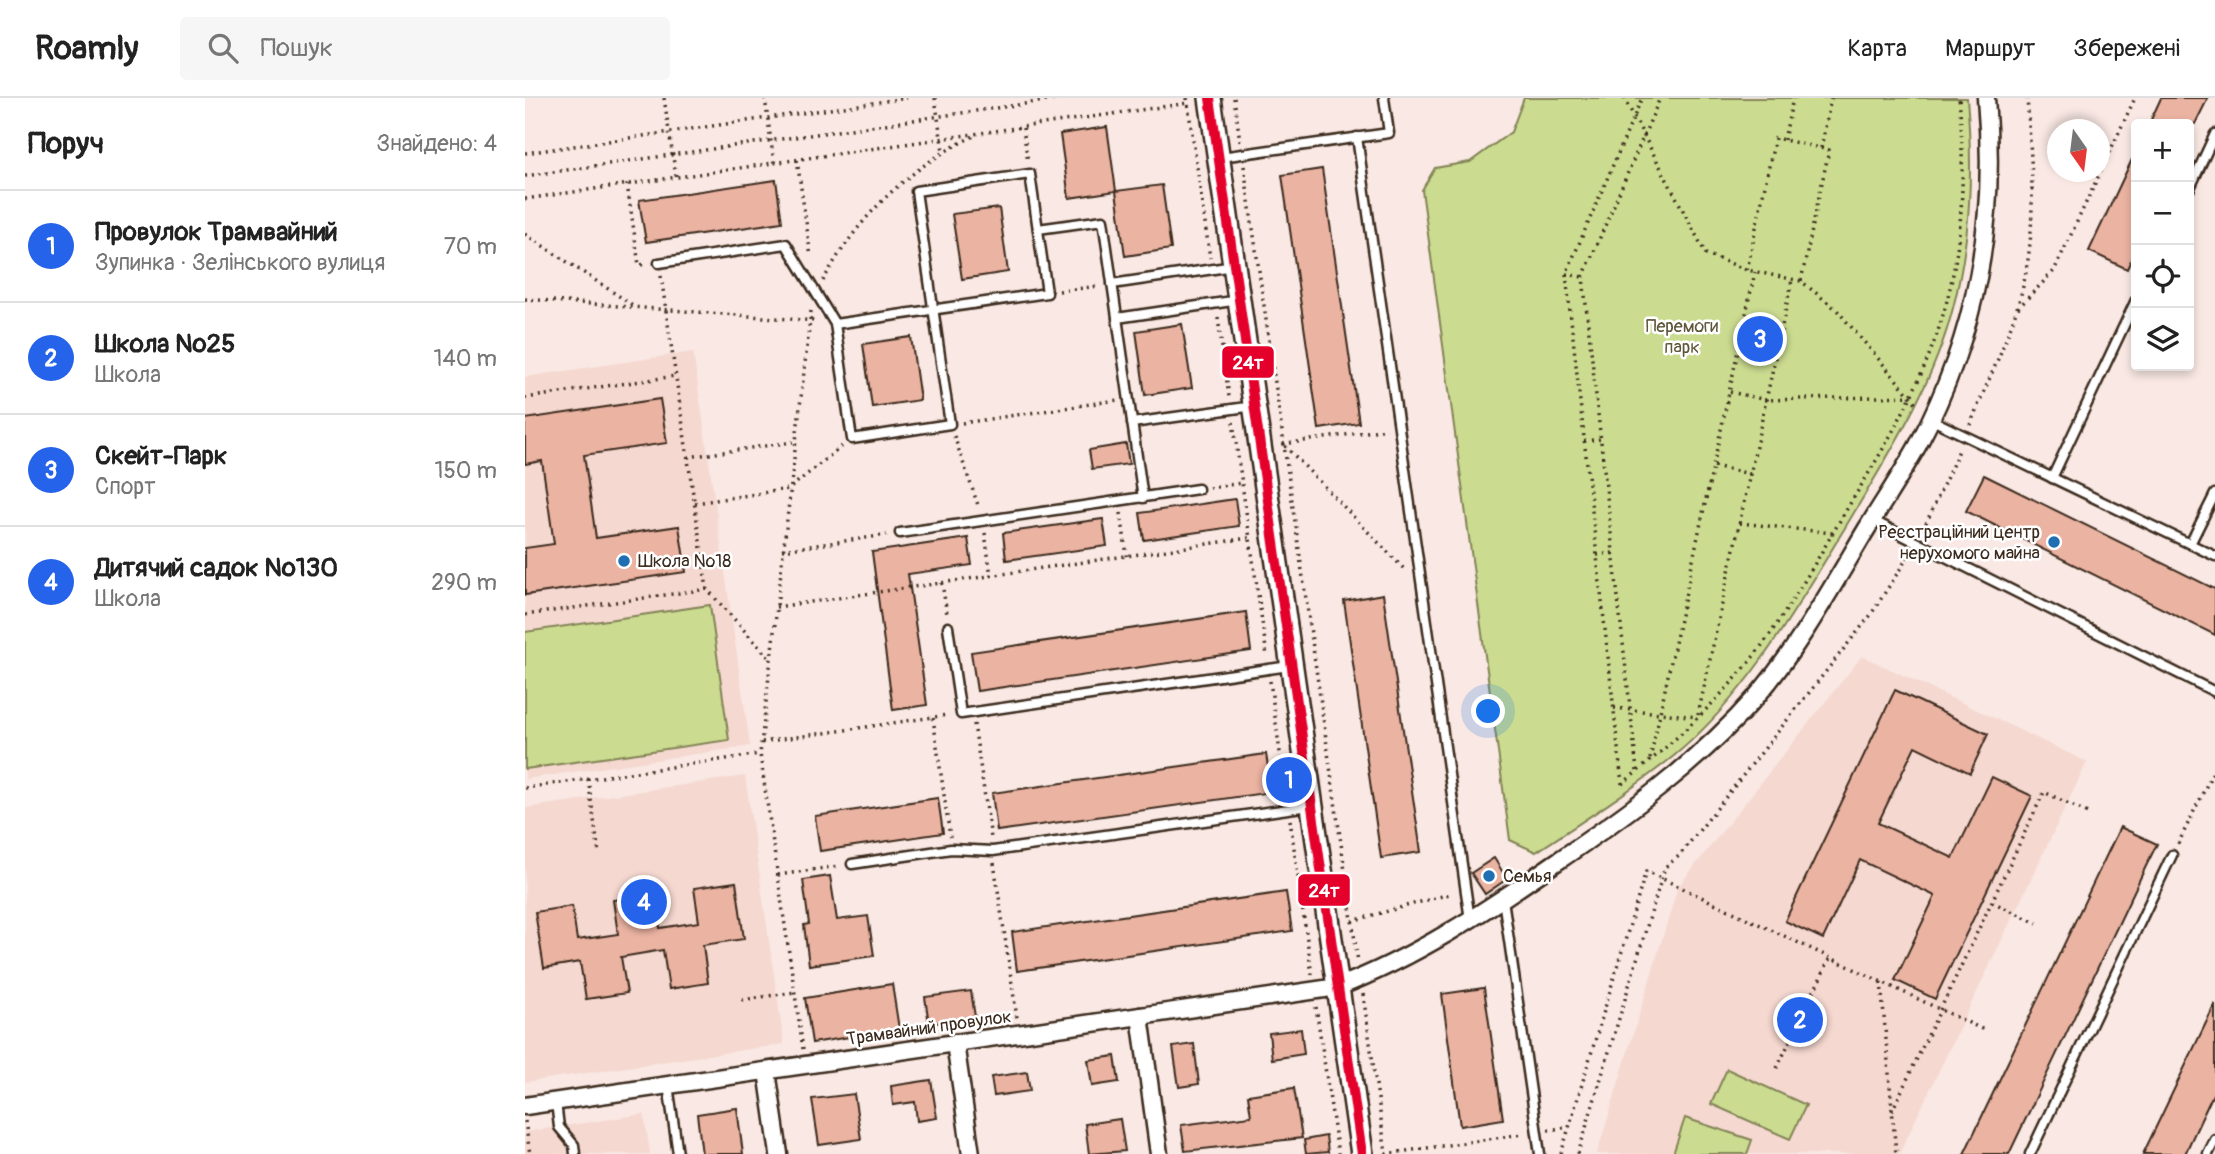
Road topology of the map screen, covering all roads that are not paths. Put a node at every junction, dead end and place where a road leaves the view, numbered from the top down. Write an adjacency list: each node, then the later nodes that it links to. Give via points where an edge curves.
1 (1210, 98): 6 (street)
2 (1384, 98): 5 (lane, via 1389,133)
3 (1986, 98): 18 (street, Трамвайний провулок, via 1991,177 1985,247 1971,315)
4 (2215, 134): 7 (lane)
5 (1357, 137): 6 (lane); 35 (lane)
6 (1219, 157): 10 (street)
7 (2193, 182)
8 (1038, 229): 11 (lane, via 1103,220); 14 (lane, via 1047,293); 14 (lane, via 1030,174 916,191)
9 (659, 263): 16 (lane, via 786,244)
10 (1234, 266): 11 (lane); 12 (street)
11 (1112, 284): 15 (lane)
12 (1239, 300): 15 (lane); 17 (street)
13 (2132, 308): 20 (lane)
14 (933, 310): 16 (lane); 16 (lane, via 950,424 852,439)
15 (1117, 318): 19 (lane)
16 (835, 324)
17 (1254, 406): 19 (lane); 29 (street)
18 (1930, 419): 20 (lane); 24 (street, Трамвайний провулок)
19 (1132, 423): 23 (lane)
20 (2052, 478): 26 (lane)
21 (1198, 489): 23 (lane)
22 (2215, 494): 26 (lane)
23 (1143, 498): 25 (lane)
24 (1872, 520): 30 (lane); 34 (street, Трамвайний провулок, via 1810,623 1756,696 1687,767)
25 (900, 533)
26 (2190, 544): 27 (lane)
27 (2215, 556)
28 (948, 627): 29 (lane, via 961,714)
29 (1292, 666): 31 (street)
30 (2215, 692)
31 (1312, 805): 33 (lane, via 993,852 951,849); 36 (street)
32 (2172, 855): 51 (lane)
33 (852, 864)
34 (1503, 898): 35 (street, Трамвайний провулок); 50 (lane)
35 (1471, 920): 36 (street, Трамвайний провулок, via 1417,952)
36 (1338, 987): 37 (street, Трамвайний провулок); 49 (street)
37 (1140, 1016): 38 (street, Трамвайний провулок); 48 (street)
38 (955, 1043): 39 (street, Трамвайний провулок); 47 (street)
39 (767, 1071): 40 (street, Трамвайний провулок); 46 (street)
40 (668, 1085): 41 (street, Трамвайний провулок); 45 (lane)
41 (556, 1102): 42 (street, Трамвайний провулок); 44 (lane, via 559,1127 574,1145)
42 (525, 1106)
43 (2215, 1140): 52 (lane)
44 (575, 1154)
45 (678, 1154)
46 (779, 1154)
47 (971, 1154)
48 (1159, 1154)
49 (1362, 1154)
50 (1540, 1154)
51 (2030, 1154)
52 (2208, 1154)

